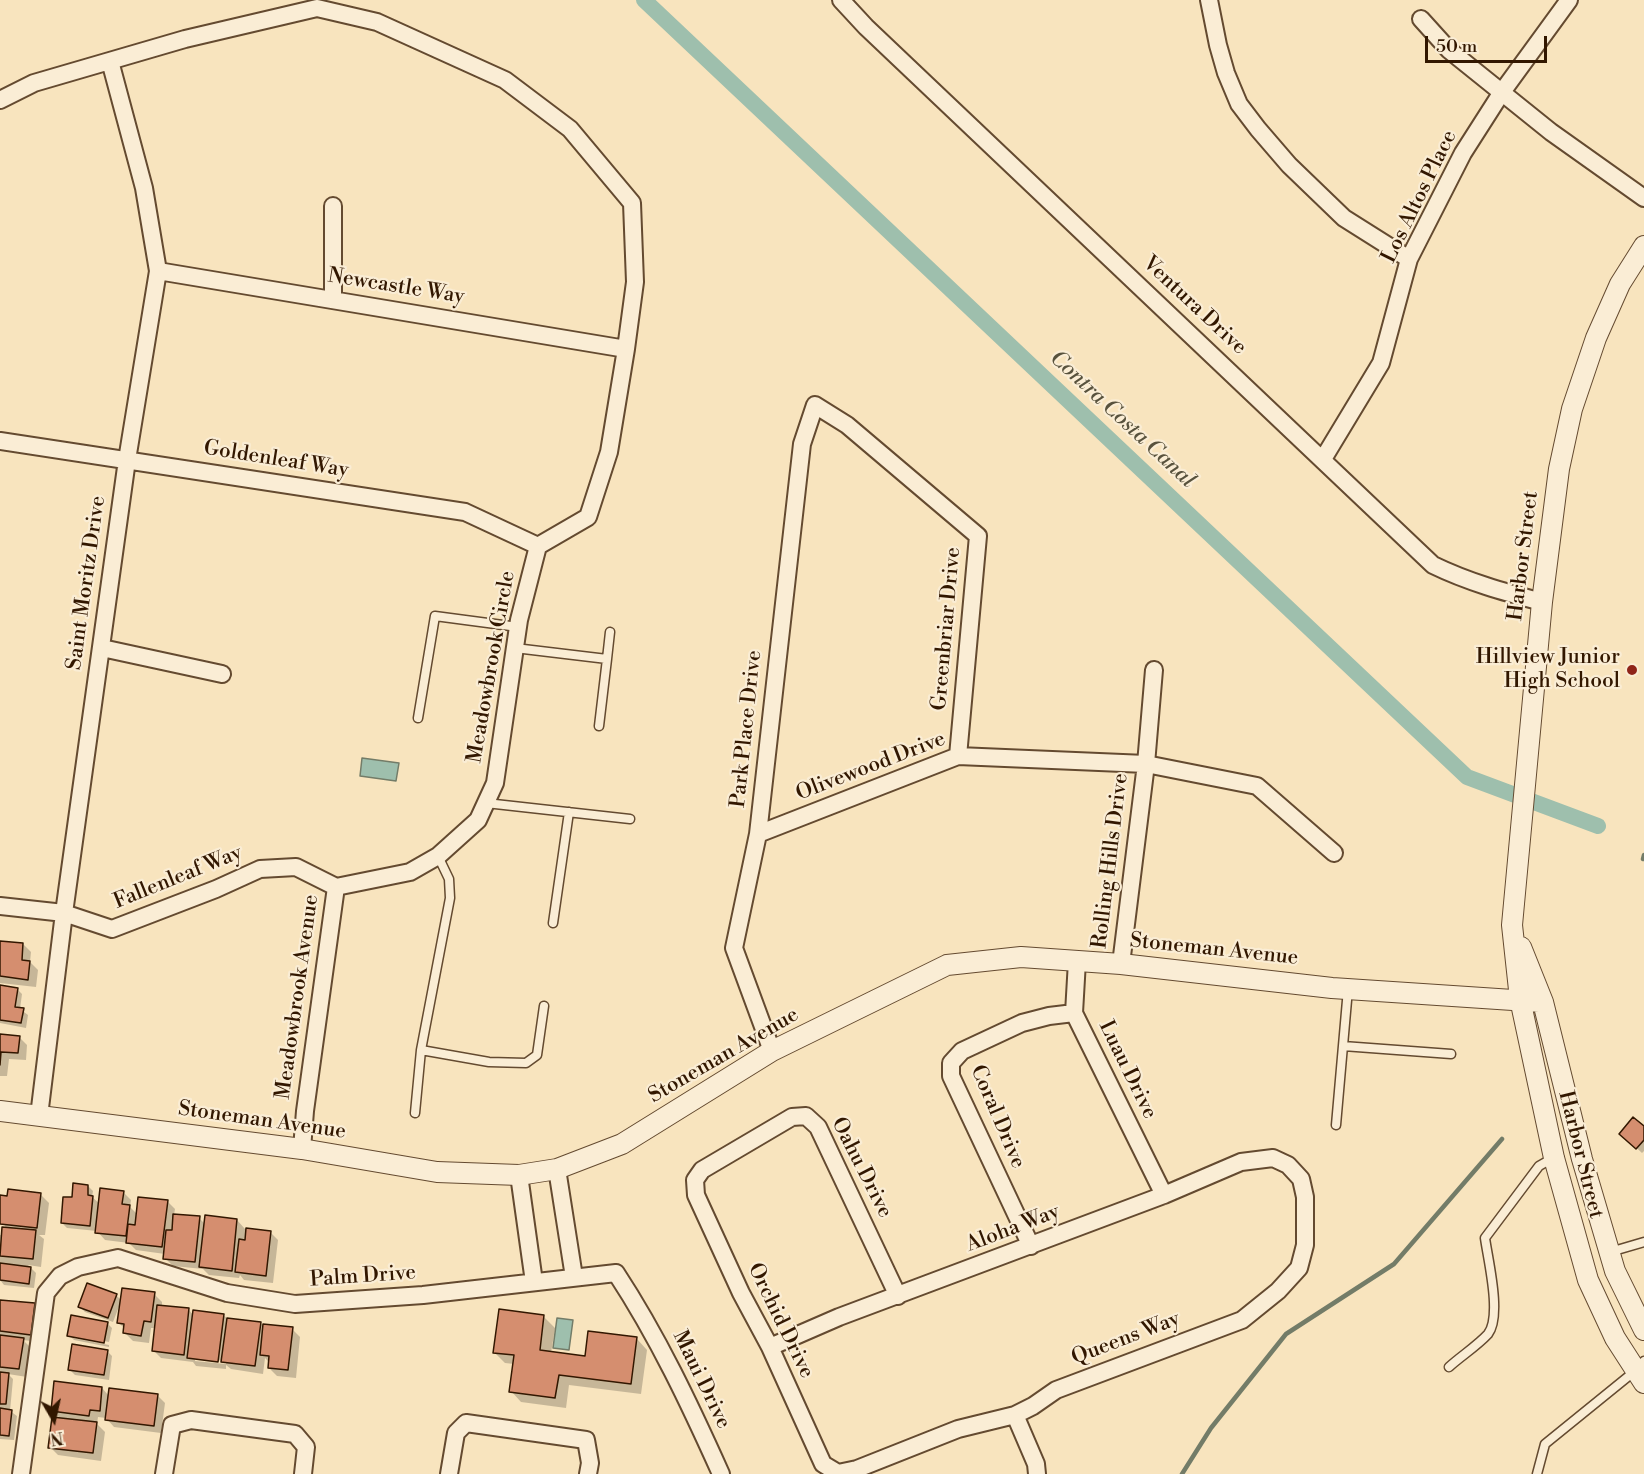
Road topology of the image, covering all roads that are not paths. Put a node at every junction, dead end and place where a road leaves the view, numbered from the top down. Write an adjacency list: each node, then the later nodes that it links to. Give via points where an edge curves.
1 (841, 0): 17 (street, Ventura Drive)
2 (1209, 0): 11 (street, via 1226,73 1239,104 1258,129 1344,218)
3 (1569, 0): 6 (street, Los Altos Place)
4 (1421, 19): 6 (street, via 1449,50)
5 (110, 62): 7 (street, via 34,83); 12 (street, Saint Moritz Drive, via 144,188); 14 (street, via 185,39 317,8 377,22 505,80 570,129 632,203 635,282)
6 (1502, 92): 8 (street); 11 (street, Los Altos Place, via 1463,153)
7 (0, 100)
8 (1644, 198)
9 (333, 207): 13 (street)
10 (1644, 246): 20 (street, Harbor Street, via 1620,284 1596,338 1572,409 1559,469)
11 (1409, 259): 17 (street, Los Altos Place, via 1381,363)
12 (158, 271): 13 (street, Newcastle Way); 18 (street, Saint Moritz Drive)
13 (333, 300): 14 (street, Newcastle Way)
14 (626, 348): 19 (street, via 609,452 588,517)
15 (815, 405): 30 (street, Greenbriar Drive, via 847,425 978,536); 35 (street, Park Place Drive, via 802,444)
16 (0, 441): 18 (street, Goldenleaf Way)
17 (1323, 459): 20 (street, Ventura Drive, via 1433,565 1490,588)
18 (127, 460): 19 (street, Goldenleaf Way, via 465,512); 23 (street, Saint Moritz Drive)
19 (538, 546): 21 (street, Meadowbrook Circle)
20 (1542, 602): 42 (street, Harbor Street)
21 (518, 627): 24 (street, Meadowbrook Circle); 28 (lane, via 435,616)
22 (610, 632): 25 (lane)
23 (102, 648): 27 (street); 40 (street, Saint Moritz Drive)
24 (515, 648): 25 (lane); 32 (street, Meadowbrook Circle, via 495,783)
25 (607, 659): 29 (lane)
26 (1154, 670): 31 (street, Rolling Hills Drive)
27 (222, 674)
28 (418, 718)
29 (599, 726)
30 (958, 756): 31 (street, Olivewood Drive); 35 (street, Olivewood Drive)
31 (1146, 764): 36 (street, Olivewood Drive, via 1257,786); 44 (street, Rolling Hills Drive)
32 (486, 803): 33 (lane); 37 (street, Meadowbrook Circle, via 478,820)
33 (569, 812): 34 (lane); 41 (lane)
34 (630, 819)
35 (758, 834): 52 (street, Park Place Drive, via 734,948)
36 (1334, 853)
37 (438, 856): 38 (street, Meadowbrook Circle, via 410,872); 51 (lane, via 449,879 450,898)
38 (336, 887): 40 (street, Fallenleaf Way, via 297,867 260,869 112,929); 58 (street, Meadowbrook Avenue)
39 (0, 906): 40 (street, Fallenleaf Way)
40 (64, 913): 56 (street, Saint Moritz Drive)
41 (553, 923)
42 (1512, 925): 46 (street, Harbor Street); 47 (street, Harbor Street)
43 (1077, 961): 44 (street, Stoneman Avenue); 49 (street, Luau Drive); 52 (street, Stoneman Avenue, via 1021,957 947,965)
44 (1121, 964): 45 (street, Stoneman Avenue)
45 (1348, 989): 46 (street, Stoneman Avenue); 50 (lane)
46 (1520, 999): 47 (street, Stoneman Avenue); 60 (street, Harbor Street)
47 (1543, 1002): 67 (street, Harbor Street)
48 (544, 1006): 51 (lane, via 537,1055 526,1063 489,1062)
49 (1074, 1013): 64 (street, Luau Drive); 66 (street, Coral Drive, via 1022,1023 962,1051 951,1063 951,1076)
50 (1343, 1046): 53 (lane); 57 (lane)
51 (421, 1050): 55 (lane)
52 (772, 1051): 61 (street, Stoneman Avenue, via 622,1144)
53 (1451, 1054)
54 (0, 1111): 56 (street, Stoneman Avenue)
55 (415, 1113)
56 (39, 1116): 58 (street, Stoneman Avenue)
57 (1336, 1125)
58 (302, 1149): 62 (street, Stoneman Avenue, via 437,1172)
59 (1273, 1158): 64 (street, Aloha Way, via 1241,1162); 76 (street, Queens Way, via 1288,1165 1301,1179 1305,1197 1305,1245 1299,1268 1278,1291 1242,1320 1056,1390)
60 (1554, 1158): 74 (lane, via 1539,1166 1485,1238 1493,1321 1489,1332); 75 (street, Harbor Street, via 1588,1280 1615,1338)
61 (557, 1169): 62 (street, Stoneman Avenue); 68 (street)
62 (519, 1175): 69 (street)
63 (695, 1180): 70 (street, Oahu Drive, via 702,1170 792,1117 806,1116 818,1127); 73 (street, Orchid Drive, via 696,1195)
64 (1164, 1195): 66 (street, Aloha Way)
65 (1644, 1242): 67 (lane)
66 (1030, 1246): 70 (street, Aloha Way)
67 (1609, 1253): 72 (street, Harbor Street)
68 (574, 1277): 69 (street, Palm Drive); 71 (street, Palm Drive, via 616,1273)
69 (534, 1282): 78 (street, Palm Drive, via 295,1304 227,1293 118,1258 78,1267 60,1276 46,1293)
70 (898, 1296): 73 (street, Aloha Way)
71 (639, 1308): 83 (street, Maui Drive)
72 (1644, 1330)
73 (770, 1347): 77 (street, Orchid Drive, via 823,1464)
74 (1449, 1367)
75 (1641, 1372): 85 (lane, via 1545,1444)
76 (1015, 1415): 77 (street, Queens Way, via 958,1429); 84 (street)
77 (838, 1473)
78 (21, 1474)
79 (164, 1474): 80 (street, via 172,1425 191,1420 295,1434 306,1447)
80 (303, 1474)
81 (449, 1474): 82 (street, via 456,1433 466,1423 586,1440)
82 (588, 1474)
83 (722, 1474)
84 (1037, 1474)
85 (1537, 1474)

